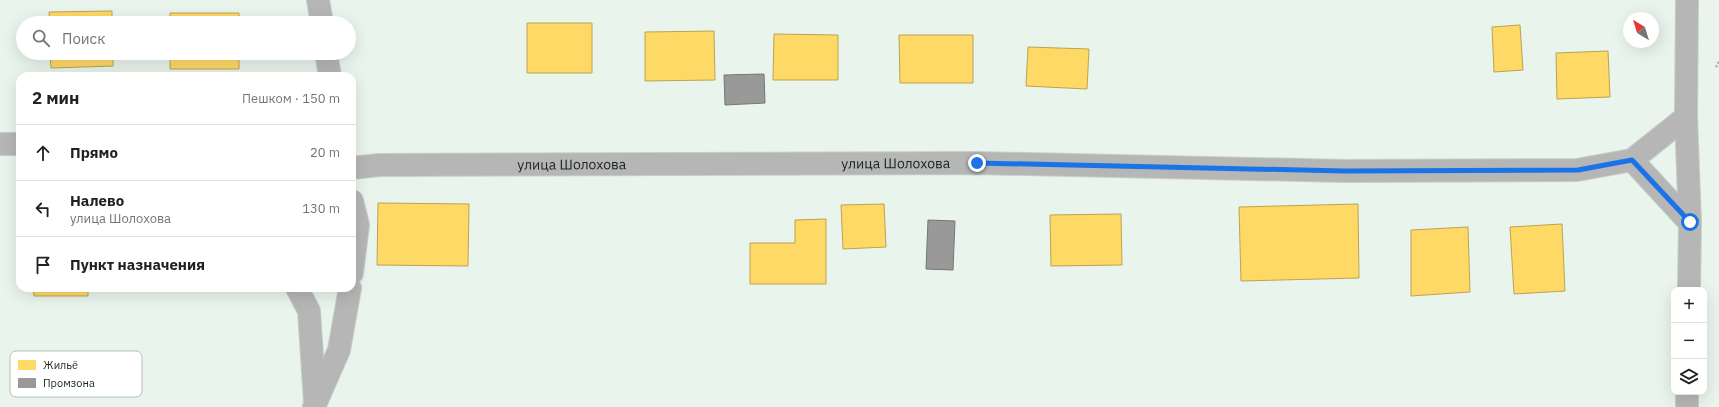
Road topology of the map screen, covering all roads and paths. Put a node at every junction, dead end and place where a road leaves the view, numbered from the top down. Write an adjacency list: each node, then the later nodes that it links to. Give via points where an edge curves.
1 (318, 0): 3 (street)
2 (1687, 0): 6 (street)
3 (321, 16)
4 (327, 60): 5 (street)
5 (329, 72)
6 (1686, 117): 9 (street); 12 (street)
7 (0, 144): 8 (street)
8 (16, 144)
9 (1632, 160): 10 (street, улица Шолохова, via 1578,170 1345,171 977,163 379,165); 12 (street)
10 (356, 168)
11 (356, 217): 13 (street)
12 (1690, 222): 14 (street)
13 (356, 241)
14 (1689, 287)
15 (299, 292): 18 (street, via 309,311)
16 (349, 292): 18 (street, via 339,350)
17 (1687, 395): 19 (street)
18 (315, 406)
19 (1687, 407)

